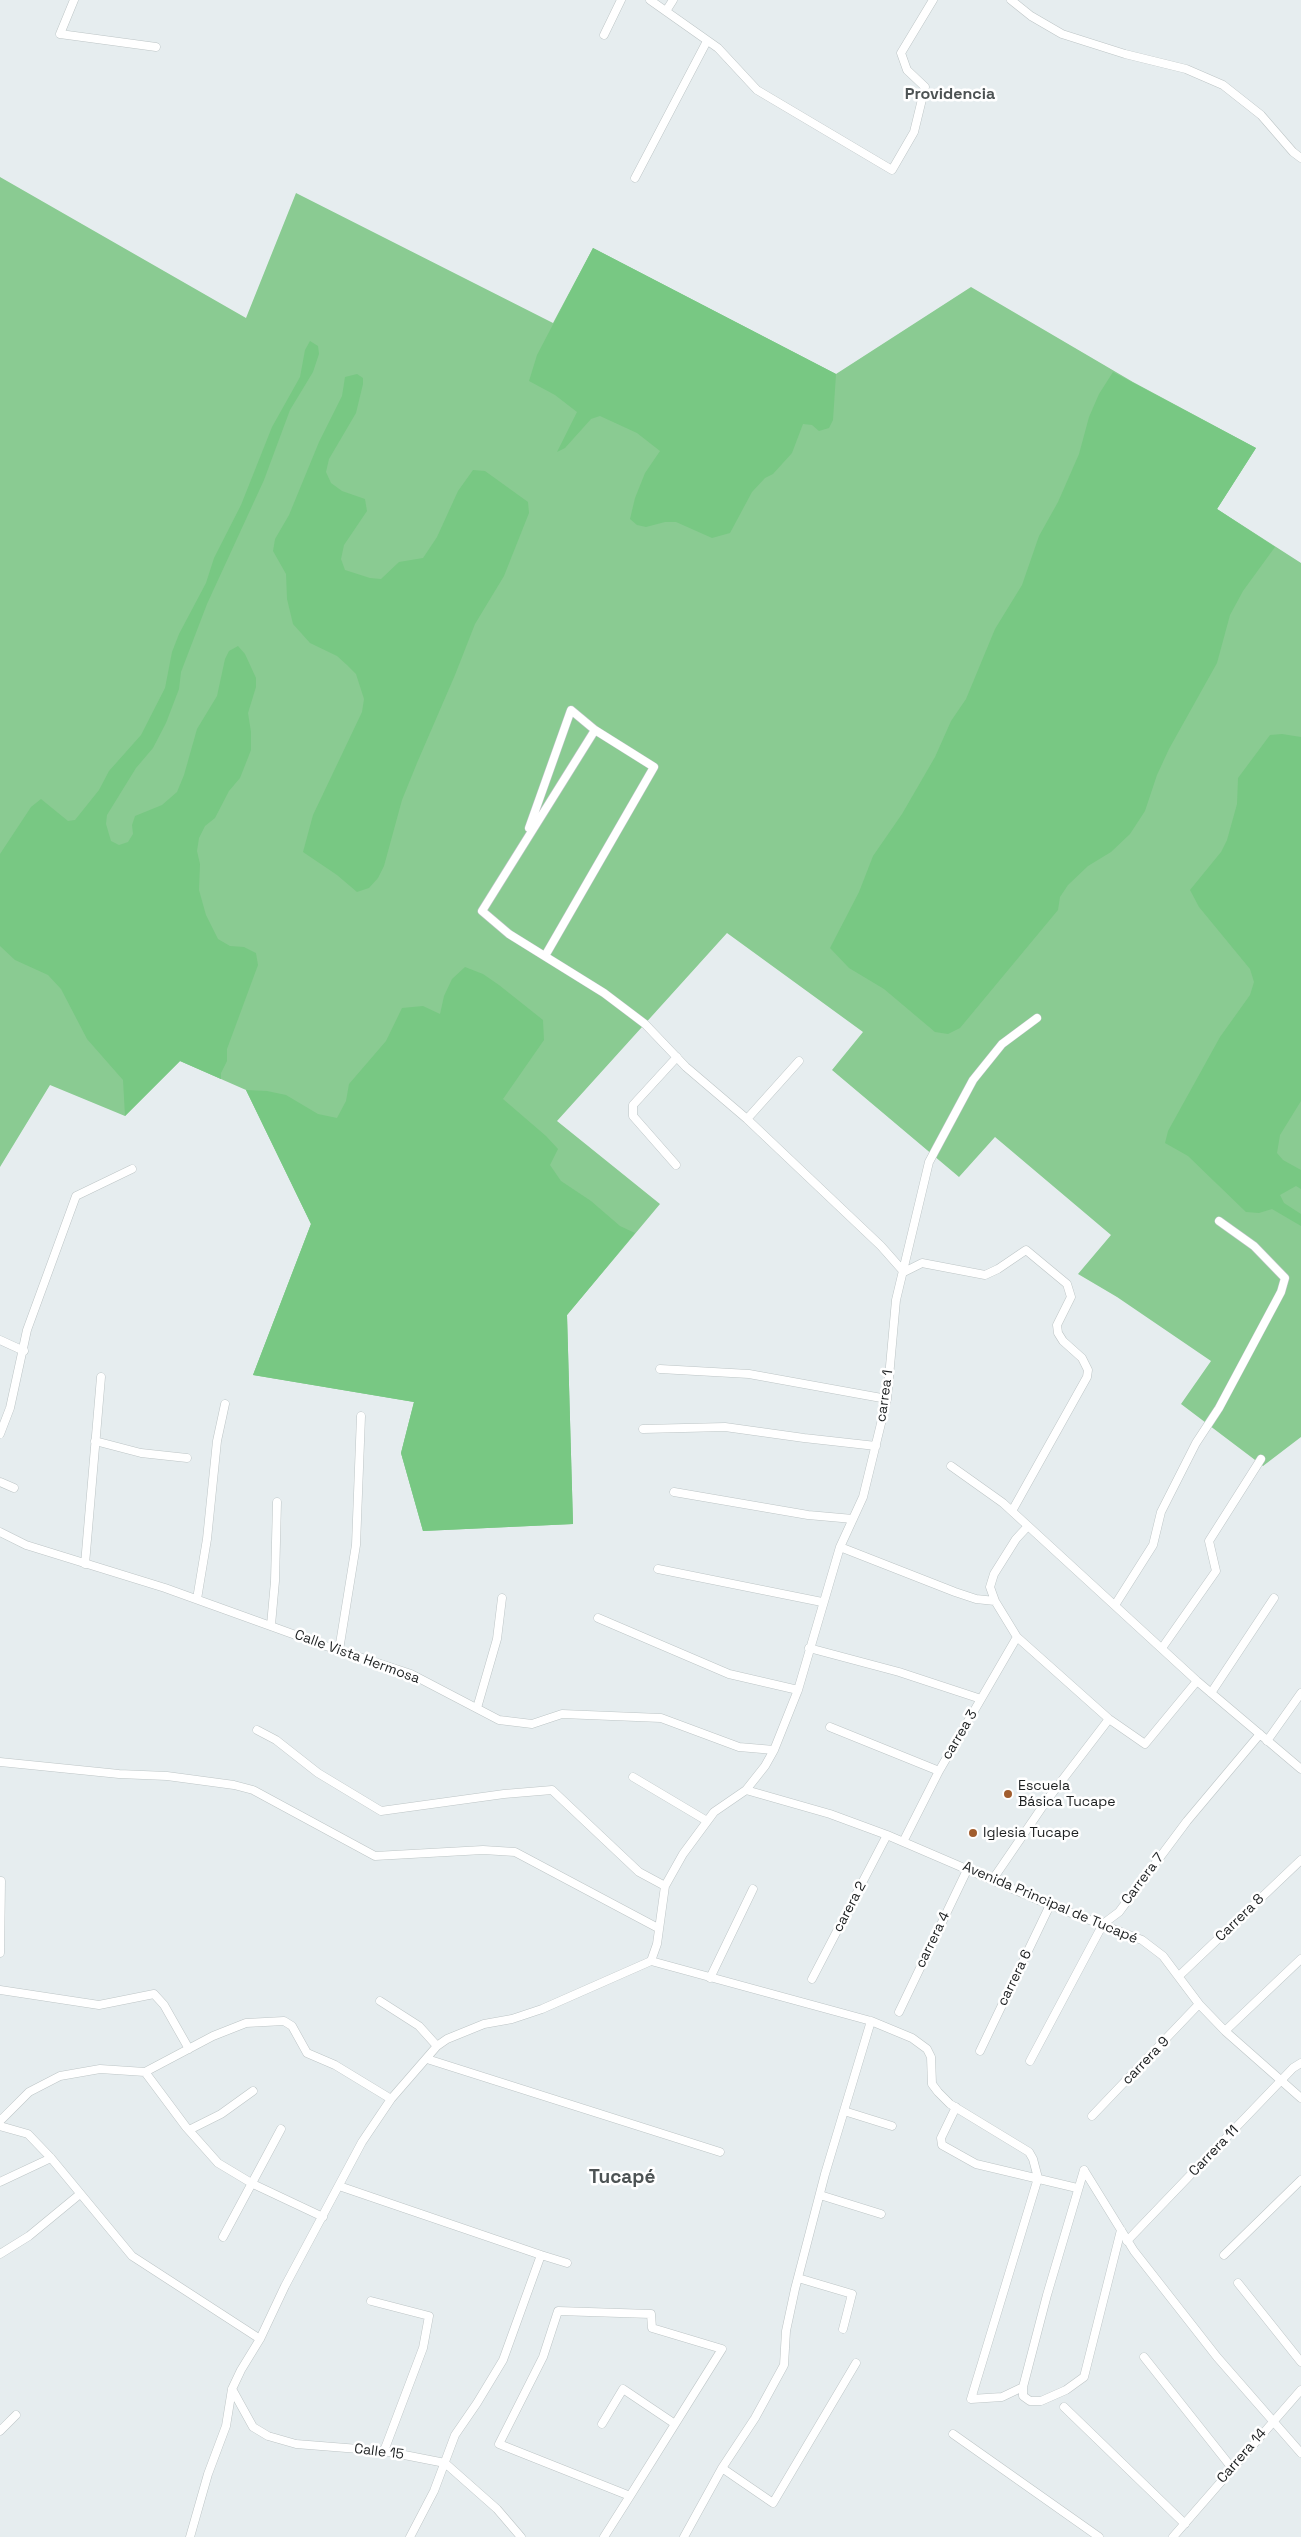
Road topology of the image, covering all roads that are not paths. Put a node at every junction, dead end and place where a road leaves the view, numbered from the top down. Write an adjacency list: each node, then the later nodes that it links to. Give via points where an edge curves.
1 (74, 0): 10 (street, via 60,34)
2 (622, 0): 8 (street)
3 (650, 0): 7 (street)
4 (673, 0): 7 (street)
5 (933, 0): 9 (street, via 901,53 907,70 925,87 914,132 892,170 757,90)
6 (1011, 0): 11 (street, via 1062,34 1186,69 1222,85 1261,115)
7 (666, 11): 9 (street)
8 (604, 35)
9 (707, 40): 12 (street)
10 (156, 47)
11 (1301, 158)
12 (635, 178)
13 (595, 730): 14 (street); 14 (street, via 572,710); 15 (street, via 654,767)
14 (523, 843): 15 (street, via 482,911 509,934)
15 (545, 956): 17 (street, via 604,993 645,1024)
16 (1037, 1018): 23 (street, carrea 1, via 1002,1044 973,1080 929,1162)
17 (677, 1057): 19 (street); 20 (street, via 633,1105 633,1116)
18 (799, 1060): 19 (street)
19 (747, 1119): 23 (street, via 882,1246)
20 (676, 1165)
21 (132, 1169): 25 (street, via 76,1196 27,1330)
22 (1219, 1221): 54 (street, via 1254,1246 1285,1278 1281,1292 1161,1512 1153,1545)
23 (904, 1272): 28 (street, carrea 1, via 895,1308); 42 (street, via 922,1263 985,1275 1026,1250 1067,1284 1071,1297 1057,1325 1058,1333 1062,1341 1082,1358 1088,1370)
24 (0, 1340): 25 (street)
25 (24, 1351): 32 (street)
26 (660, 1369): 28 (street, via 749,1374)
27 (101, 1377): 33 (street)
28 (888, 1399): 34 (street, carrea 1)
29 (225, 1404): 51 (street)
30 (361, 1416): 60 (street, via 356,1545)
31 (643, 1429): 34 (street, via 725,1426)
32 (0, 1434)
33 (95, 1442): 35 (street, via 141,1453); 47 (street)
34 (876, 1446): 43 (street, carrea 1, via 863,1497)
35 (187, 1458)
36 (1261, 1459): 59 (street, via 1209,1541 1216,1571)
37 (951, 1466): 42 (street)
38 (0, 1482): 39 (street)
39 (14, 1488)
40 (674, 1492): 43 (street)
41 (277, 1502): 56 (street)
42 (1012, 1511): 44 (street)
43 (853, 1519): 46 (street, carrea 1)
44 (1028, 1526): 52 (street, via 994,1574 990,1587); 54 (street)
45 (0, 1532): 47 (street, Calle Vista Hermosa, via 26,1545)
46 (840, 1547): 52 (street, via 955,1592); 53 (street, carrea 1)
47 (84, 1564): 51 (street, Calle Vista Hermosa)
48 (658, 1569): 53 (street)
49 (502, 1598): 66 (street, via 498,1639)
50 (1274, 1598): 64 (street)
51 (196, 1599): 56 (street, Calle Vista Hermosa)
52 (995, 1601): 57 (street)
53 (822, 1602): 58 (street, carrea 1)
54 (1115, 1605): 59 (street)
55 (598, 1618): 62 (street, via 729,1674)
56 (271, 1625): 60 (street, Calle Vista Hermosa)
57 (1017, 1637): 65 (street, carrea 3); 67 (street)
58 (809, 1648): 62 (street, carrea 1); 65 (street, via 899,1672)
59 (1162, 1648): 61 (street)
60 (340, 1650): 66 (street, Calle Vista Hermosa, via 411,1674)
61 (1196, 1681): 64 (street); 67 (street, via 1144,1744)
62 (798, 1690): 72 (street, carrea 1)
63 (1301, 1692): 71 (street)
64 (1211, 1693): 70 (street)
65 (981, 1699): 75 (street, carrea 3)
66 (477, 1708): 72 (street, Calle Vista Hermosa, via 499,1720 532,1724 562,1714 661,1718 739,1747)
67 (1109, 1719): 83 (street)
68 (830, 1727): 75 (street)
69 (257, 1730): 85 (street, via 380,1811 552,1790 640,1872)
70 (1260, 1734): 71 (street); 88 (street, Carrera 7, via 1187,1821 1119,1912)
71 (1267, 1741): 74 (street)
72 (774, 1750): 77 (street, carrea 1)
73 (0, 1762): 89 (street, via 234,1785 253,1790 375,1856 483,1850 515,1852)
74 (1301, 1769)
75 (939, 1771): 80 (street, carrea 3)
76 (633, 1777): 78 (street)
77 (746, 1790): 78 (street, carrea 1, via 714,1812); 79 (street, Avenida Principal de Tucapé, via 830,1814)
78 (707, 1821): 85 (street, carrea 1)
79 (887, 1835): 80 (street, Avenida Principal de Tucapé); 95 (street, carera 2)
80 (903, 1842): 82 (street, Avenida Principal de Tucapé)
81 (1301, 1860): 93 (street, Carrera 8)
82 (968, 1868): 83 (street, Avenida Principal de Tucapé); 99 (street, carrera 4)
83 (992, 1879): 87 (street, Avenida Principal de Tucapé)
84 (1, 1881): 90 (street)
85 (665, 1886): 89 (street, carrea 1)
86 (753, 1889): 94 (street)
87 (1050, 1905): 88 (street, Avenida Principal de Tucapé); 104 (street, carrera 6)
88 (1103, 1924): 93 (street, Avenida Principal de Tucapé, via 1142,1940 1164,1956); 106 (street, Carrera 7)
89 (658, 1928): 92 (street, carrea 1, via 657,1944)
90 (0, 1953)
91 (1301, 1959): 101 (street)
92 (650, 1961): 94 (street); 102 (street, via 542,2009 460,2032)
93 (1179, 1976): 98 (street, Avenida Principal de Tucapé)
94 (710, 1978): 100 (street)
95 (812, 1979)
96 (0, 1990): 103 (street, via 99,2005 154,1994)
97 (380, 2001): 102 (street, via 419,2026)
98 (1199, 2004): 101 (street, Avenida Principal de Tucapé); 115 (street, carrera 9)
99 (899, 2012)
100 (871, 2020): 113 (street, via 912,2038 927,2049 931,2057 932,2084); 114 (street)
101 (1225, 2030): 109 (street, Avenida Principal de Tucapé)
102 (437, 2046): 105 (street)
103 (189, 2048): 108 (street); 112 (street, via 246,2023 284,2021 292,2026 307,2052)
104 (980, 2051)
105 (427, 2059): 112 (street); 121 (street)
106 (1030, 2061)
107 (1301, 2063): 109 (street, Carrera 11)
108 (145, 2072): 116 (street, via 100,2069 60,2076 29,2092); 120 (street)
109 (1283, 2081): 111 (street, Avenida Principal de Tucapé); 135 (street, Carrera 11)
110 (252, 2091): 120 (street, via 221,2114)
111 (1301, 2098)
112 (391, 2099): 127 (street, via 362,2142)
113 (956, 2108): 123 (street, via 1029,2152); 123 (street, via 941,2138 942,2145 976,2164)
114 (844, 2111): 118 (street); 130 (street)
115 (1092, 2116)
116 (0, 2121)
117 (0, 2126): 122 (street, via 28,2134)
118 (892, 2126)
119 (281, 2129): 126 (street)
120 (189, 2130): 126 (street, via 218,2163)
121 (720, 2152)
122 (51, 2158): 125 (street); 129 (street)
123 (1038, 2178): 128 (street); 148 (street, via 971,2399 1002,2397)
124 (1301, 2180): 138 (street)
125 (0, 2182)
126 (253, 2184): 132 (street); 134 (street)
127 (339, 2186): 132 (street); 137 (street)
128 (1077, 2188): 133 (street, via 1084,2170); 148 (street)
129 (80, 2194): 136 (street, via 29,2236); 144 (street, via 132,2256)
130 (820, 2195): 131 (street); 140 (street)
131 (881, 2214)
132 (323, 2217): 144 (street)
133 (1121, 2230): 135 (street); 148 (street, via 1084,2377 1066,2390 1041,2401 1030,2401 1023,2396)
134 (223, 2237)
135 (1127, 2241): 153 (street, via 1217,2357)
136 (0, 2254)
137 (541, 2255): 139 (street); 160 (street, via 503,2360 455,2435)
138 (1224, 2255)
139 (567, 2263)
140 (798, 2278): 143 (street, via 852,2294); 161 (street, via 786,2331 784,2365)
141 (1238, 2283): 146 (street)
142 (371, 2300): 158 (street, via 429,2316 423,2348)
143 (843, 2329)
144 (260, 2339): 149 (street)
145 (1144, 2358): 162 (street)
146 (1301, 2362)
147 (856, 2363): 161 (street, via 773,2503)
148 (1023, 2387)
149 (232, 2389): 158 (street, Calle 15, via 253,2427 268,2436 296,2444); 165 (street, via 226,2426)
150 (1301, 2390): 153 (street, Carrera 14)
151 (1064, 2407): 164 (street)
152 (16, 2415): 156 (street)
153 (1272, 2421): 159 (street); 162 (street, Carrera 14)
154 (602, 2424): 155 (street, via 623,2389)
155 (675, 2424): 163 (street); 163 (street, via 722,2349 652,2328 651,2314 558,2312 544,2357 499,2444)
156 (0, 2431)
157 (953, 2434): 170 (street)
158 (384, 2451): 160 (street, Calle 15)
159 (1301, 2453)
160 (444, 2463): 166 (street, via 434,2491); 167 (street, Calle 15, via 485,2498)
161 (722, 2468): 169 (street)
162 (1232, 2468): 164 (street, Carrera 14)
163 (630, 2496): 168 (street)
164 (1185, 2524): 171 (street, Carrera 14)
165 (190, 2537)
166 (410, 2537)
167 (521, 2537)
168 (604, 2537)
169 (684, 2537)
170 (1099, 2537)
171 (1174, 2537)

